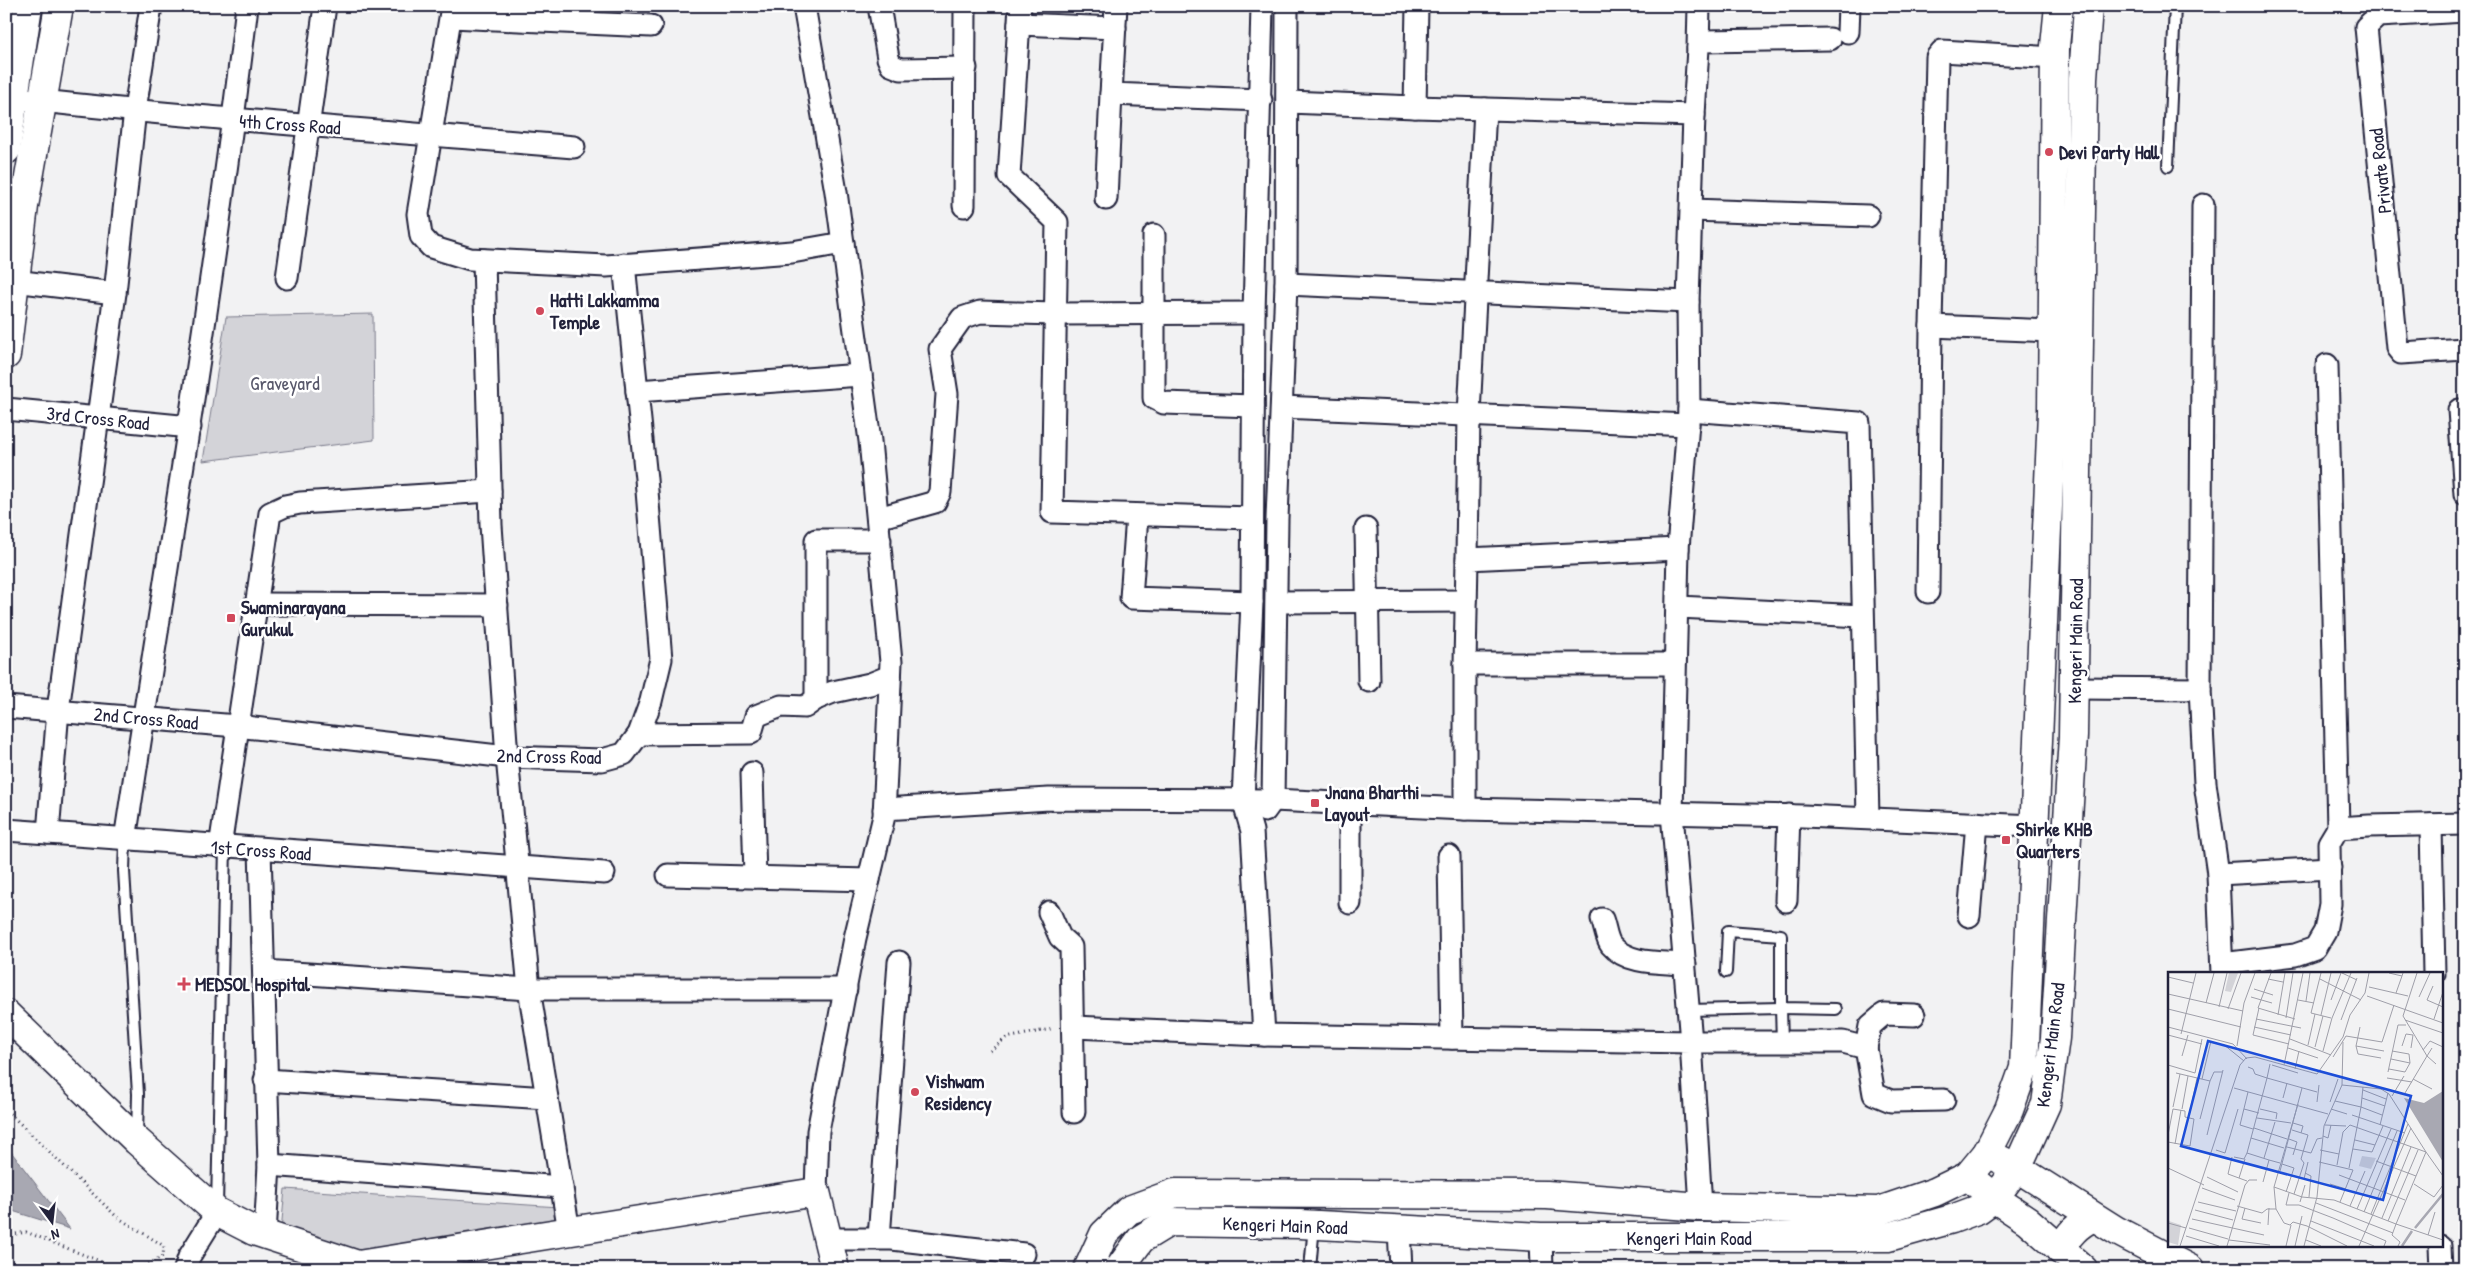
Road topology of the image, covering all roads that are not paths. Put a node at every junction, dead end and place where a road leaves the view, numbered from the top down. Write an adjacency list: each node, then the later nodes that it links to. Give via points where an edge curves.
1 (28, 6): 27 (main road)
2 (59, 6): 29 (main road)
3 (151, 6): 33 (street)
4 (247, 6): 35 (street)
5 (325, 6): 36 (street)
6 (804, 6): 47 (street)
7 (879, 6): 25 (street, via 891,65 901,69)
8 (966, 6): 25 (street)
9 (1116, 6): 22 (street)
10 (1262, 6): 28 (street)
11 (1287, 6): 30 (street)
12 (1418, 6): 31 (street)
13 (1699, 6): 23 (street)
14 (1848, 6): 23 (street, via 1839,36 1705,40 1699,43)
15 (2058, 6): 24 (main road, Kengeri Main Road)
16 (2088, 6): 96 (main road, Kengeri Main Road, via 2083,78)
17 (2175, 6): 40 (lane)
18 (2465, 11): 61 (street, Private Road, via 2378,16 2366,27 2397,348 2401,353)
19 (452, 12): 21 (street); 37 (street)
20 (1019, 15): 22 (street); 57 (street, via 1009,176 1057,222)
21 (651, 26)
22 (1115, 28): 26 (street)
23 (1698, 48): 34 (street)
24 (2055, 58): 59 (street, via 1942,51 1937,57); 60 (main road, Kengeri Main Road)
25 (966, 68): 43 (street)
26 (1111, 94): 28 (street); 41 (street)
27 (10, 97): 29 (street, 4th Cross Road); 39 (main road)
28 (1261, 100): 58 (street)
29 (44, 102): 33 (street, 4th Cross Road); 51 (main road, via 24,206)
30 (1288, 102): 31 (street); 52 (street)
31 (1415, 107): 32 (street)
32 (1485, 109): 34 (street); 54 (street)
33 (135, 110): 35 (street, 4th Cross Road); 53 (street)
34 (1694, 115): 44 (street)
35 (234, 120): 36 (street, 4th Cross Road); 73 (street)
36 (310, 124): 37 (street, 4th Cross Road); 50 (street)
37 (431, 134): 38 (street, 4th Cross Road); 48 (street, via 418,214 421,236 431,247)
38 (574, 147)
39 (6, 150)
40 (2168, 166)
41 (1106, 199)
42 (2203, 205): 97 (street)
43 (964, 206)
44 (1692, 210): 45 (street); 55 (street)
45 (1868, 216)
46 (1154, 235): 56 (street)
47 (843, 243): 49 (street, via 792,252); 64 (street)
48 (484, 260): 49 (street, via 606,266); 74 (street)
49 (624, 264): 65 (street, 2nd Cross Road)
50 (287, 278)
51 (14, 281): 53 (street); 62 (main road)
52 (1286, 284): 54 (street); 67 (street)
53 (116, 293): 72 (street)
54 (1476, 294): 55 (street); 70 (street)
55 (1688, 302): 71 (street)
56 (1154, 313): 57 (street); 58 (street); 66 (street, via 1153,394 1156,401)
57 (1055, 314): 76 (street, via 1052,512); 77 (street, via 980,312 962,318 940,349 946,394 940,492 935,502)
58 (1254, 314): 66 (street)
59 (1931, 326): 60 (street); 83 (street)
60 (2053, 331): 117 (main road, Kengeri Main Road)
61 (2465, 349)
62 (6, 355)
63 (2327, 365): 118 (street)
64 (861, 375): 65 (street); 77 (street)
65 (637, 391): 103 (street, 2nd Cross Road, via 661,659)
66 (1253, 406): 78 (street)
67 (1282, 407): 70 (street); 86 (street)
68 (6, 409): 72 (street, 3rd Cross Road)
69 (2459, 410): 75 (street)
70 (1469, 414): 71 (street); 82 (street)
71 (1688, 417): 81 (street); 91 (street, via 1859,423)
72 (98, 418): 73 (street, 3rd Cross Road); 100 (street)
73 (190, 427): 101 (street)
74 (490, 492): 88 (street, via 300,503 270,513); 89 (street)
75 (2465, 494)
76 (1137, 516): 78 (street); 85 (street, via 1131,598)
77 (878, 518): 80 (street)
78 (1252, 518): 85 (street)
79 (1366, 528): 87 (street)
80 (880, 540): 94 (street); 98 (street, via 816,540)
81 (1678, 549): 82 (street); 90 (street)
82 (1467, 560): 84 (street)
83 (1928, 592)
84 (1466, 601): 87 (street); 92 (street)
85 (1252, 602): 106 (street)
86 (1277, 602): 87 (street); 107 (street)
87 (1369, 602): 95 (street)
88 (256, 604): 89 (street); 102 (street)
89 (496, 605): 104 (street)
90 (1678, 607): 91 (street); 93 (street)
91 (1862, 616): 113 (street)
92 (1465, 664): 93 (street); 110 (street)
93 (1674, 664): 111 (street)
94 (890, 676): 98 (street); 109 (street)
95 (1369, 681)
96 (2074, 688): 97 (street); 164 (main road, Kengeri Main Road, via 2055,1038 2046,1104)
97 (2200, 689): 129 (street, via 2205,783)
98 (816, 699): 103 (street, via 806,707 781,706 756,716 750,733)
99 (6, 707): 100 (street, 2nd Cross Road)
100 (58, 710): 101 (street, 2nd Cross Road); 121 (street)
101 (143, 719): 102 (street, 2nd Cross Road); 122 (street)
102 (236, 726): 104 (street, 2nd Cross Road); 123 (street)
103 (639, 734): 104 (street, 2nd Cross Road, via 624,754 602,760)
104 (507, 757): 126 (street)
105 (752, 773): 131 (street)
106 (1243, 800): 107 (street); 109 (street, via 1049,799); 120 (street)
107 (1273, 800): 108 (street); 120 (street)
108 (1350, 805): 110 (street); 134 (street)
109 (884, 809): 132 (street)
110 (1465, 809): 111 (street)
111 (1672, 812): 112 (street); 139 (street)
112 (1788, 816): 113 (street); 133 (street)
113 (1868, 818): 114 (street)
114 (1977, 823): 117 (street); 136 (street)
115 (2465, 824): 116 (street)
116 (2431, 825): 118 (street); 143 (street)
117 (2035, 826): 162 (main road, Kengeri Main Road, via 2024,1068 2009,1110)
118 (2338, 828): 127 (street, via 2329,843)
119 (6, 830): 121 (street, 1st Cross Road)
120 (1252, 831): 152 (street)
121 (48, 833): 122 (street, 1st Cross Road)
122 (125, 840): 123 (street, 1st Cross Road); 161 (lane, via 124,871 138,1094)
123 (222, 847): 124 (street, 1st Cross Road); 170 (lane)
124 (260, 849): 126 (street, 1st Cross Road); 141 (street)
125 (1450, 856): 153 (street)
126 (517, 867): 128 (street, 1st Cross Road); 144 (street)
127 (2330, 868): 129 (street); 140 (street, via 2330,904 2324,931 2315,948)
128 (604, 873)
129 (2218, 874): 140 (street)
130 (668, 875): 131 (street)
131 (755, 878): 132 (street)
132 (869, 880): 145 (street)
133 (1786, 901)
134 (1350, 903)
135 (1049, 912): 151 (street, via 1060,937 1071,947)
136 (1969, 916)
137 (1602, 919): 139 (street, via 1610,944 1622,954 1640,960)
138 (899, 962): 177 (street)
139 (1685, 964): 148 (street)
140 (2222, 969)
141 (264, 972): 144 (street); 157 (street)
142 (1726, 972): 146 (lane, via 1728,931 1781,935)
143 (2434, 972)
144 (529, 989): 145 (street); 158 (street)
145 (846, 989): 167 (street, via 818,1131)
146 (1781, 1008): 147 (lane); 148 (lane); 155 (lane)
147 (1836, 1009)
148 (1688, 1010): 154 (street)
149 (6, 1014): 161 (main road)
150 (1914, 1015): 156 (street, via 1884,1014 1870,1026)
151 (1073, 1027): 152 (street); 160 (street)
152 (1264, 1035): 153 (street)
153 (1452, 1038): 154 (street)
154 (1691, 1042): 155 (street); 169 (street)
155 (1782, 1042): 156 (street, via 1843,1042)
156 (1866, 1048): 159 (street, via 1874,1094 1891,1102)
157 (265, 1080): 158 (street); 163 (street)
158 (547, 1098): 166 (street)
159 (1944, 1100)
160 (1074, 1112)
161 (137, 1141): 170 (main road)
162 (1987, 1154): 164 (main road); 165 (main road, Kengeri Main Road)
163 (269, 1165): 166 (street); 175 (street)
164 (2017, 1168): 168 (main road, Kengeri Main Road); 171 (main road)
165 (1968, 1176): 168 (main road); 169 (main road, Kengeri Main Road, via 1879,1212)
166 (562, 1187): 174 (street)
167 (816, 1192): 174 (main road); 178 (main road)
168 (1994, 1198): 176 (main road, Kengeri Main Road, via 1979,1209 1888,1237); 180 (main road, via 2027,1220)
169 (1701, 1207): 184 (main road, Kengeri Main Road, via 1547,1195 1175,1193 1129,1210 1104,1234)
170 (217, 1212): 175 (main road); 182 (street)
171 (2093, 1217): 180 (main road, via 2074,1229); 190 (main road)
172 (1314, 1225): 173 (main road, Kengeri Main Road); 185 (main road, Kengeri Main Road, via 1170,1222 1141,1239); 186 (lane)
173 (1399, 1230): 176 (main road, Kengeri Main Road); 187 (street)
174 (569, 1232): 175 (main road, via 358,1265)
175 (265, 1235)
176 (1541, 1237): 188 (street)
177 (879, 1238): 178 (street); 181 (street)
178 (828, 1239): 183 (main road)
179 (2440, 1248): 191 (street)
180 (2060, 1250): 189 (main road)
181 (1024, 1254)
182 (185, 1269)
183 (835, 1269)
184 (1088, 1269)
185 (1119, 1269)
186 (1310, 1269)
187 (1402, 1269)
188 (1542, 1269)
189 (2083, 1269)
190 (2190, 1269)
191 (2441, 1269)

